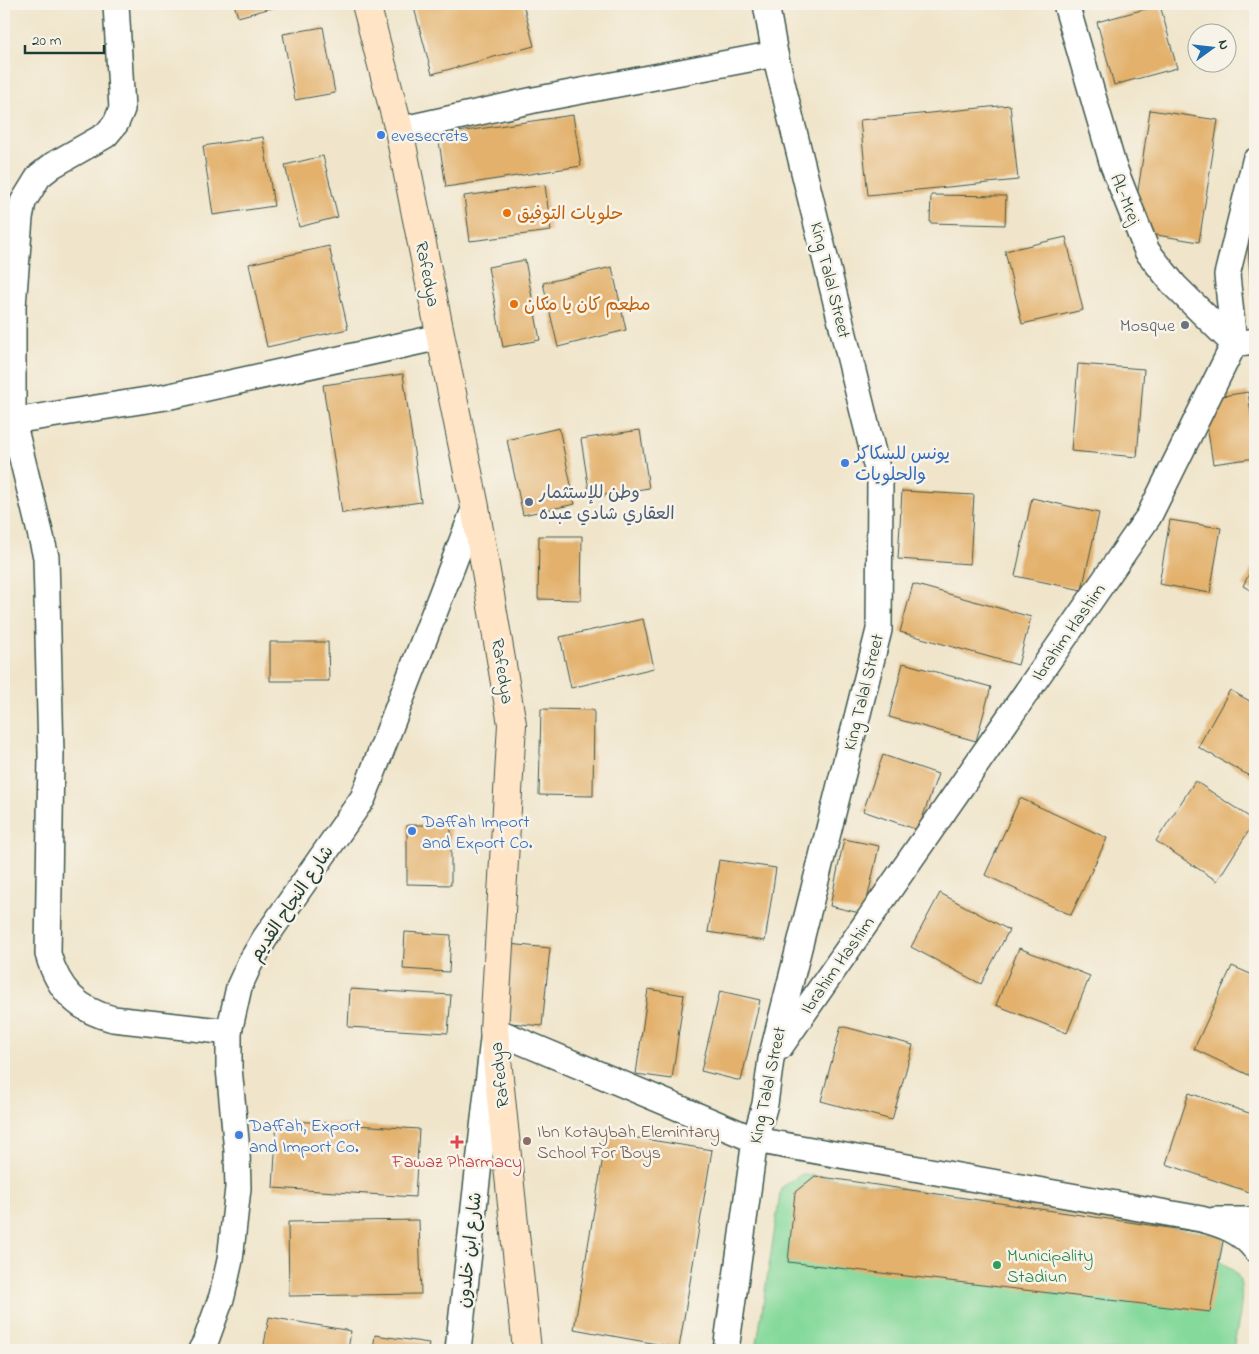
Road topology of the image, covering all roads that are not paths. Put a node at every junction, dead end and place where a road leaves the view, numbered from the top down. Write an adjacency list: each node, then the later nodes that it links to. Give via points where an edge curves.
1 (116, 4): 10 (street, via 122,109 116,123 106,134 39,176 23,202 13,306)
2 (366, 4): 6 (main road, Rafedya)
3 (766, 4): 5 (street, King Talal Street)
4 (1066, 4): 9 (street, AL-Mrej, via 1113,166 1147,251 1175,286)
5 (775, 54): 6 (street, via 534,100); 14 (street, King Talal Street, via 880,490 879,630)
6 (399, 130): 8 (main road, Rafedya)
7 (1255, 161): 9 (street, via 1227,275)
8 (440, 337): 10 (street, via 166,397); 11 (main road, Rafedya)
9 (1245, 342): 14 (street, Ibrahim Hashim, via 1149,516)
10 (13, 422): 13 (street, via 46,557 51,754 48,954 53,972 70,998 96,1015)
11 (476, 507): 12 (main road, Rafedya, via 512,724); 13 (street, شارع النجاح القديم, via 363,798 250,963)
12 (494, 1030): 15 (street); 20 (street, شارع ابن خلدون); 21 (main road, Rafedya)
13 (229, 1032): 19 (street, شارع النجاح القديم, via 238,1188 222,1296)
14 (771, 1059): 15 (street, King Talal Street, via 765,1104)
15 (755, 1140): 16 (street); 22 (street, King Talal Street)
16 (1201, 1220): 17 (street); 18 (street, via 1227,1226 1248,1240)
17 (1255, 1220)
18 (1255, 1249)
19 (201, 1350)
20 (458, 1350)
21 (527, 1350)
22 (726, 1350)

